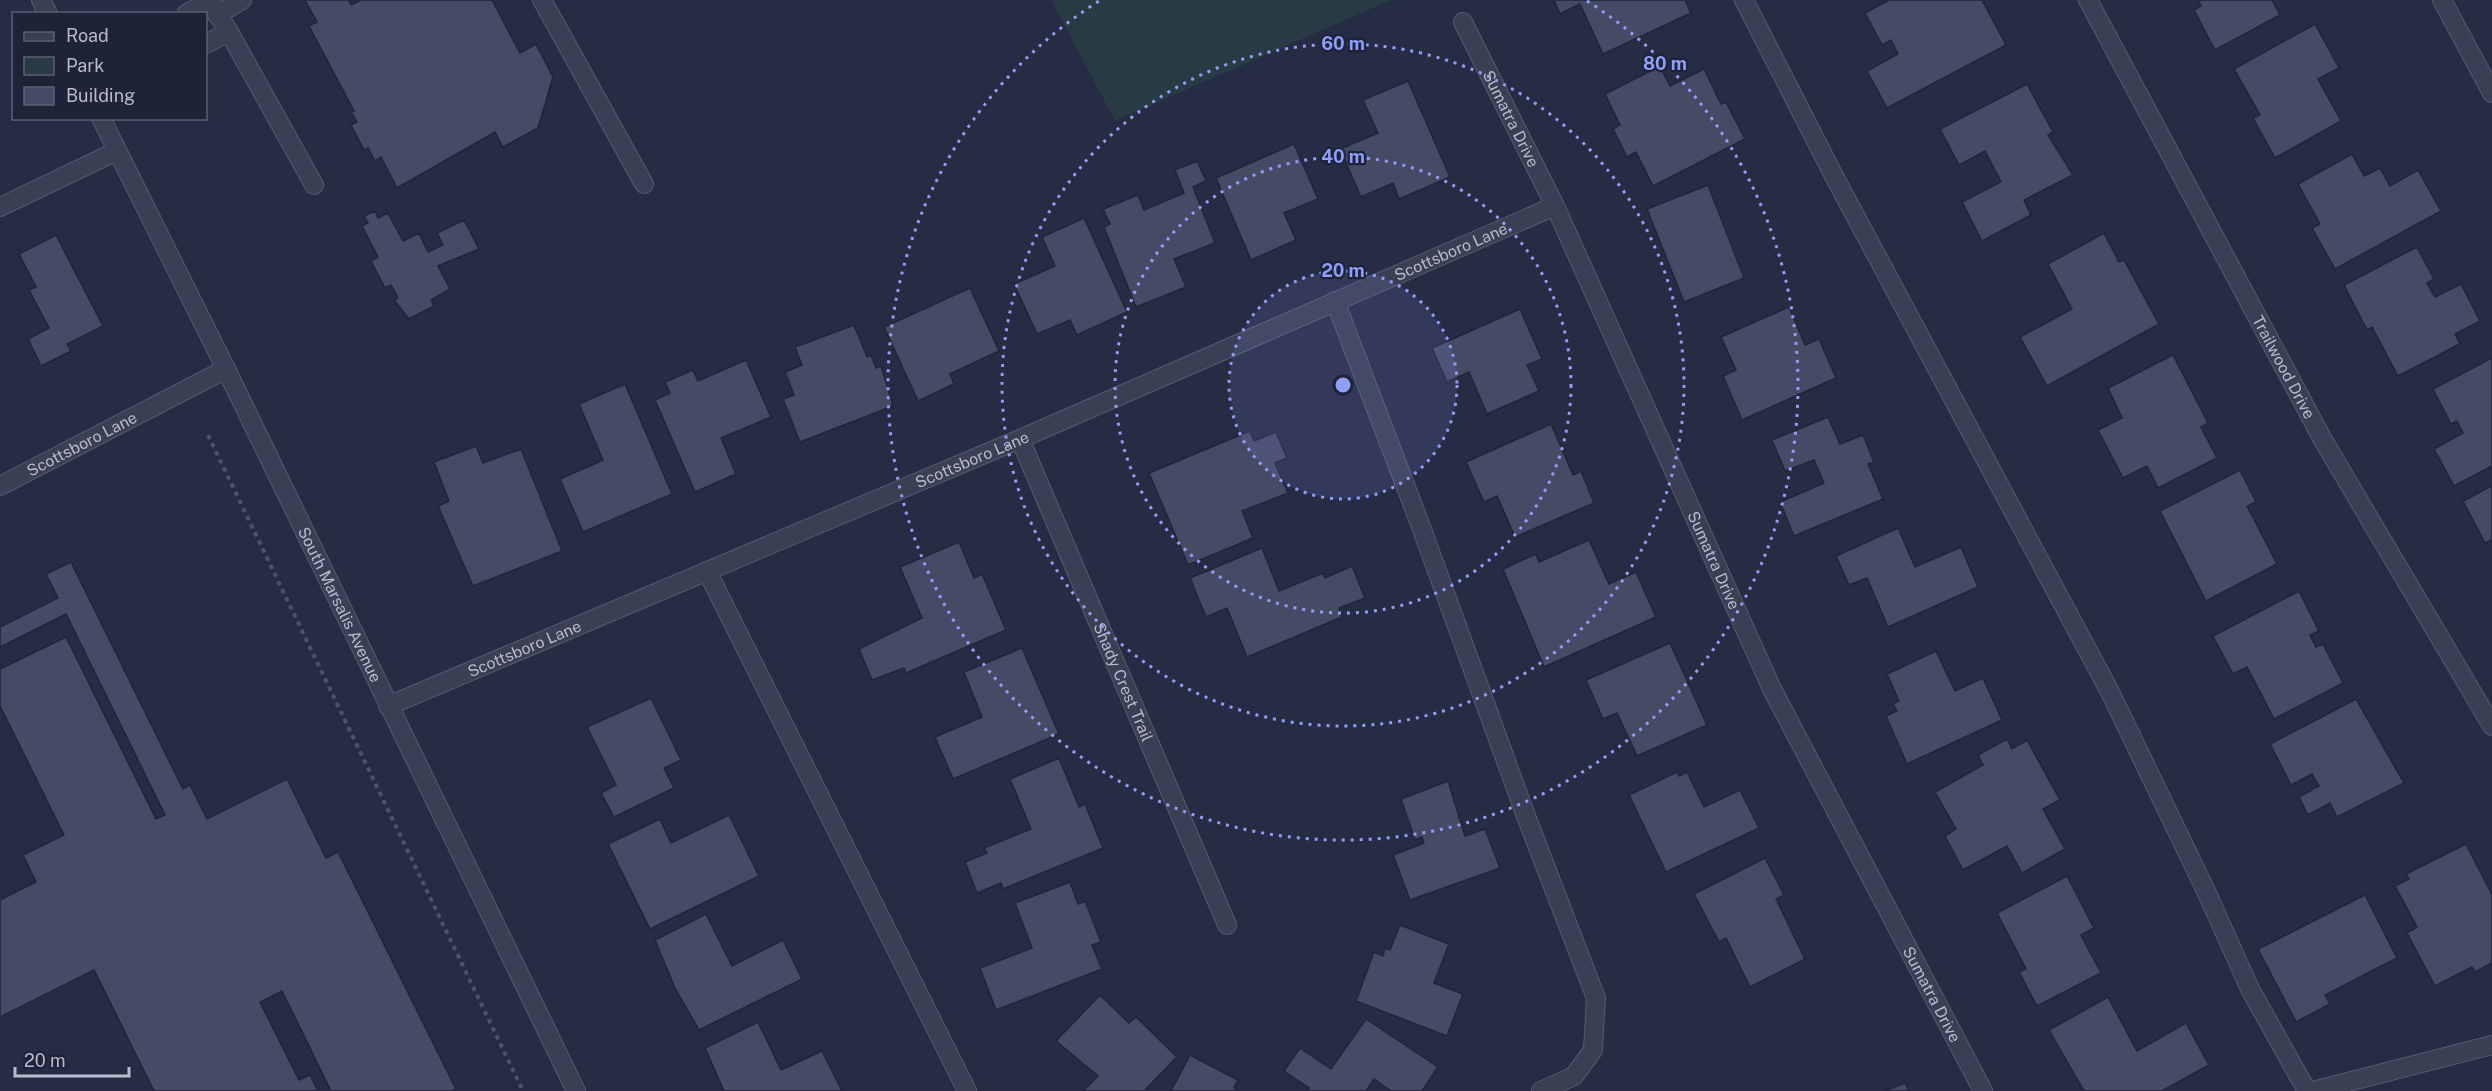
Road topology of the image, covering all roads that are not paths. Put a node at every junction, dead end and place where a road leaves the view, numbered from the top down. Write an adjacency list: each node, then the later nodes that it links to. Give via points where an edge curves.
1 (242, 0): 6 (street)
2 (542, 0): 15 (street)
3 (1744, 0): 31 (street, via 2110,692 2250,989)
4 (2088, 0): 24 (street, Trailwood Drive, via 2323,440)
5 (2442, 0): 11 (street)
6 (213, 8): 7 (street); 9 (street)
7 (195, 12)
8 (1463, 22): 16 (street, Sumatra Drive)
9 (229, 32): 10 (street); 14 (street)
10 (207, 43)
11 (2492, 93)
12 (101, 120): 13 (street, South Marsalis Avenue)
13 (117, 151): 17 (street); 19 (street, South Marsalis Avenue)
14 (314, 184)
15 (644, 184)
16 (1555, 206): 18 (street, Scottsboro Lane); 30 (street, Sumatra Drive, via 1772,689)
17 (0, 207)
18 (1335, 301): 20 (street, Scottsboro Lane); 29 (street, via 1596,998 1593,1050 1574,1076)
19 (226, 369): 21 (street, Scottsboro Lane); 23 (street, South Marsalis Avenue)
20 (1020, 439): 22 (street, Scottsboro Lane); 25 (street, Shady Crest Trail)
21 (0, 486)
22 (707, 571): 23 (street, Scottsboro Lane); 28 (street)
23 (388, 705): 27 (street, South Marsalis Avenue)
24 (2492, 726)
25 (1227, 925)
26 (2492, 1045): 32 (street)
27 (576, 1091)
28 (967, 1091)
29 (1541, 1091)
30 (1983, 1091)
31 (2307, 1091)
32 (2313, 1091)

